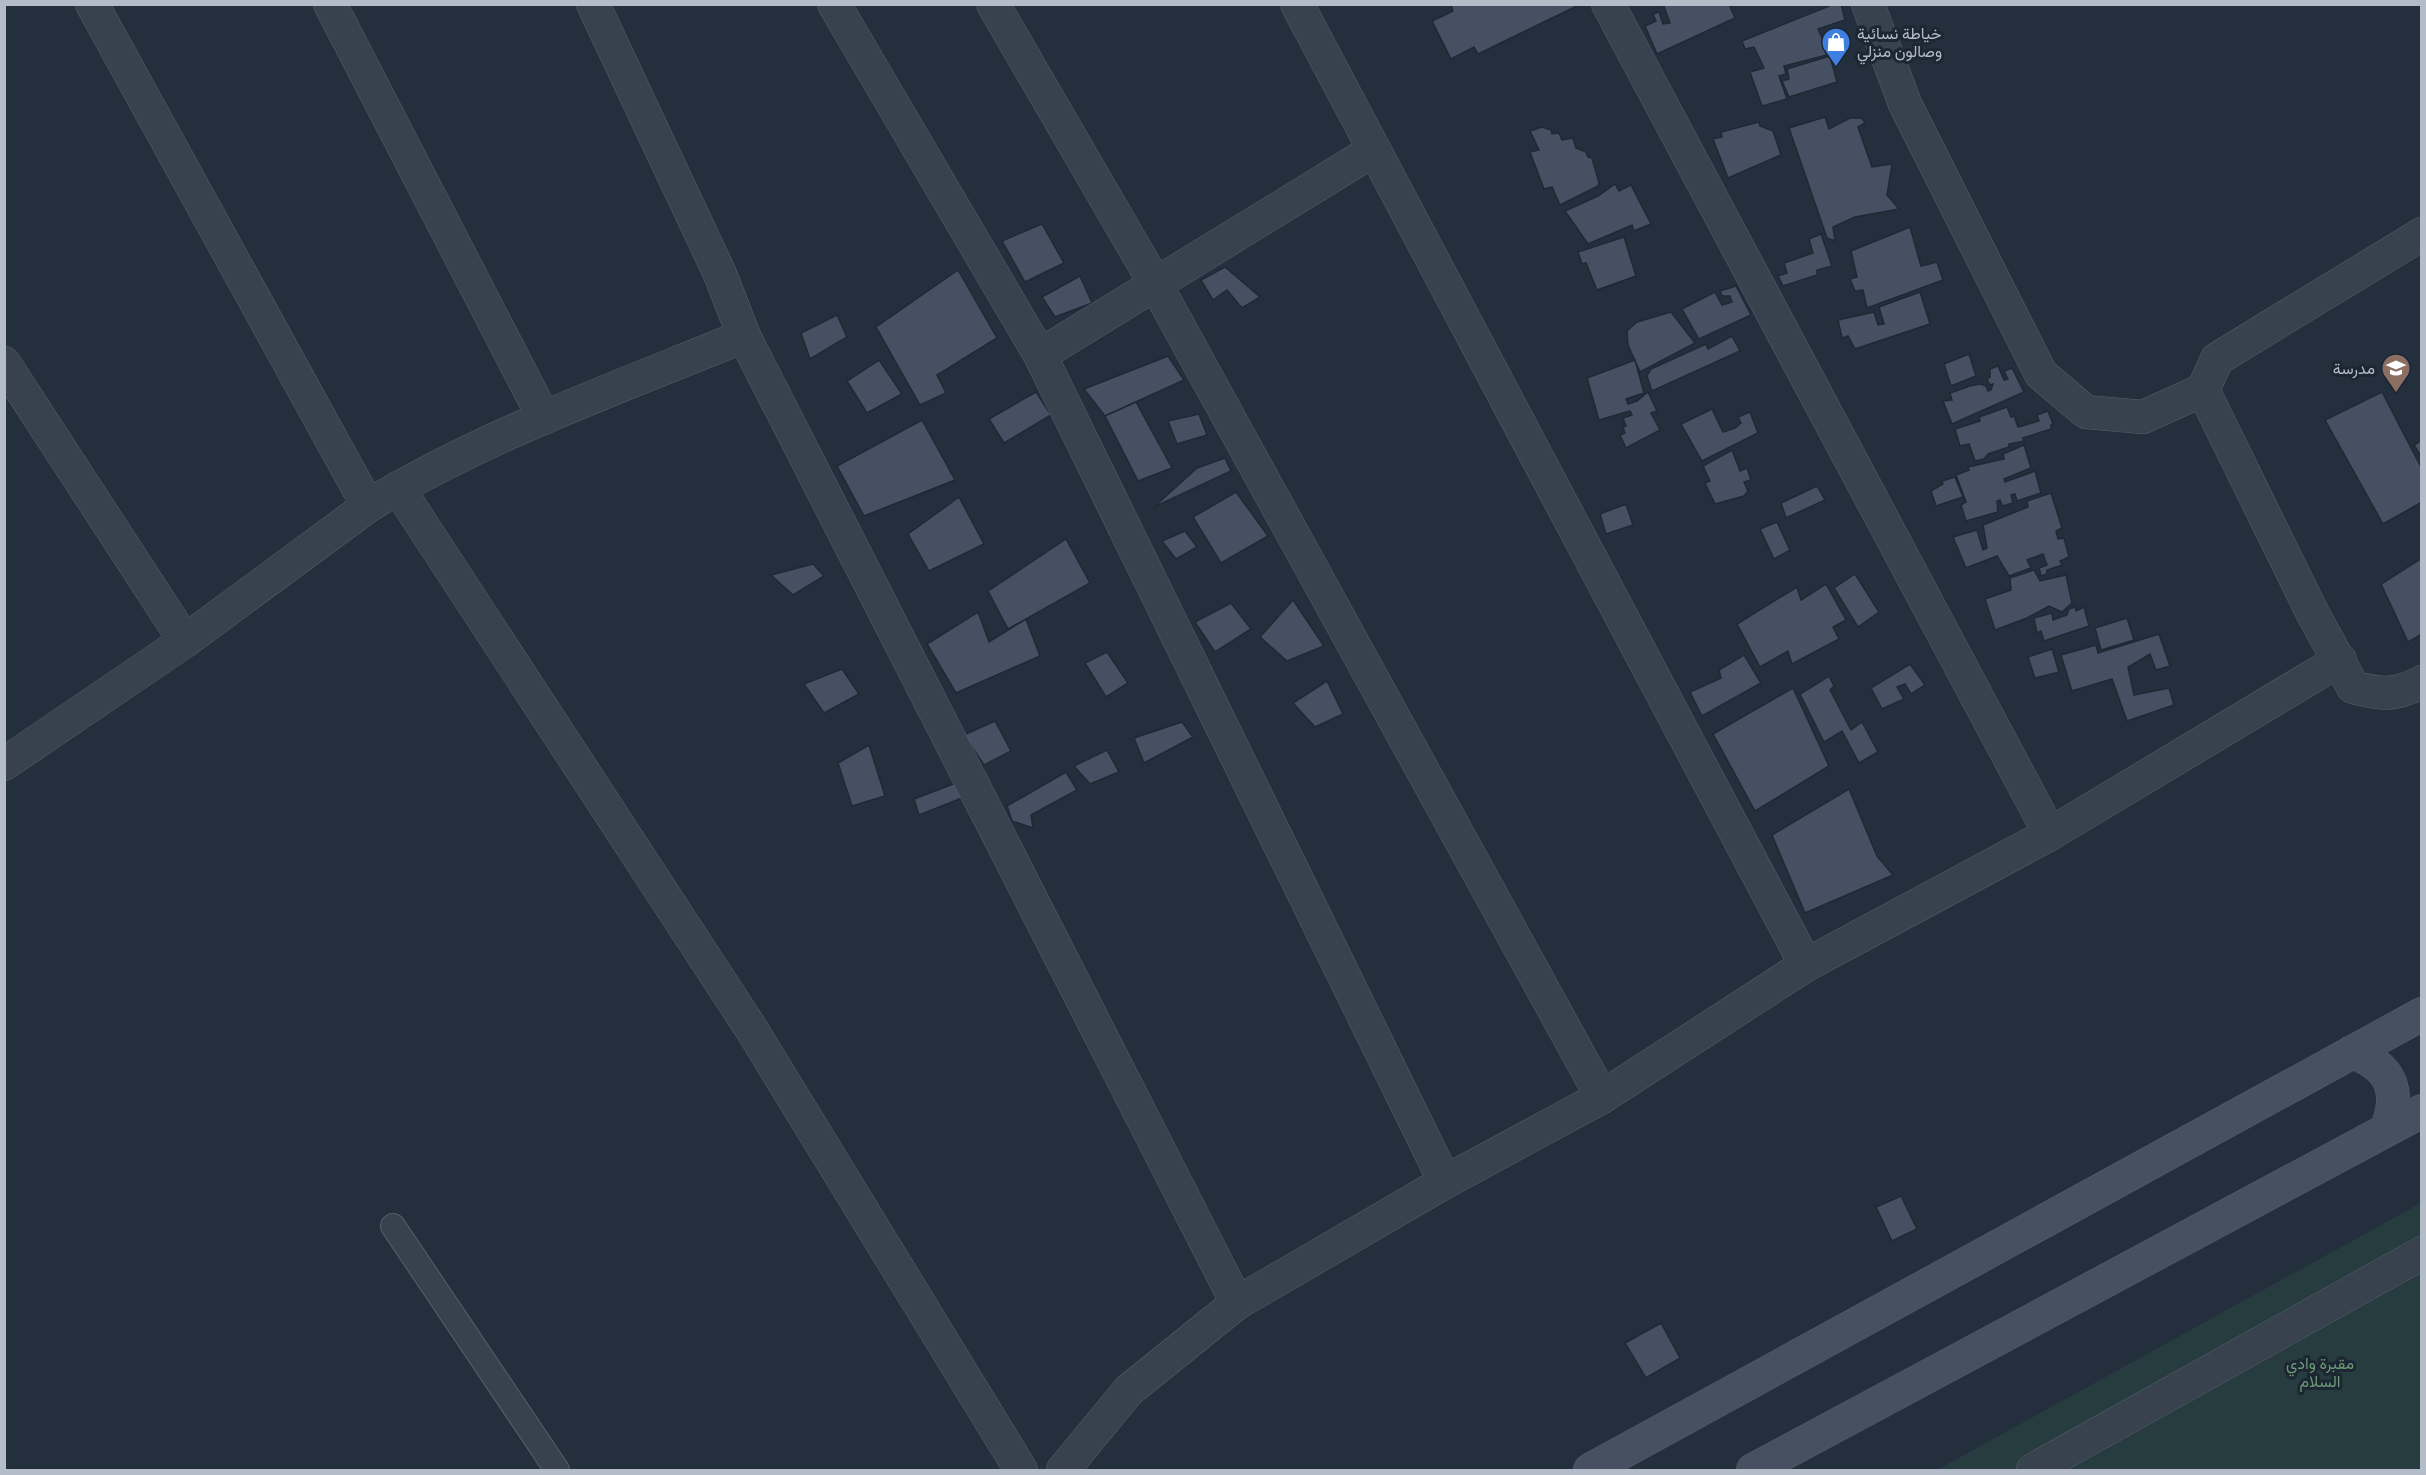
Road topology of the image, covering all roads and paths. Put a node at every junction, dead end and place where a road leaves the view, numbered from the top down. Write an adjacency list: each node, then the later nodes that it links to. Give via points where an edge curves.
1 (92, 4): 18 (street)
2 (330, 4): 16 (street)
3 (592, 4): 12 (street, via 720,273)
4 (834, 4): 13 (street)
5 (993, 4): 11 (street)
6 (1297, 4): 9 (street)
7 (1608, 4): 23 (street)
8 (1868, 4): 15 (street, via 1905,104 2041,374 2086,412 2143,417)
9 (1374, 150): 11 (street); 24 (street)
10 (2421, 234): 15 (street, via 2217,359)
11 (1156, 285): 13 (street); 27 (street)
12 (744, 336): 16 (street); 33 (street)
13 (1040, 355): 30 (street)
14 (4, 363): 19 (street)
15 (2203, 390): 20 (street, via 2313,614)
16 (543, 418): 17 (street)
17 (398, 488): 18 (street); 35 (street, via 752,1030)
18 (368, 506): 19 (street)
19 (185, 640): 22 (street)
20 (2340, 660): 21 (street, via 2353,687 2380,695 2406,690); 23 (street)
21 (2421, 682)
22 (4, 764)
23 (2050, 834): 24 (street)
24 (1806, 965): 27 (street)
25 (2421, 1014): 26 (main road)
26 (2352, 1052): 29 (main road, via 2368,1057 2390,1081 2394,1098); 37 (main road)
27 (1602, 1097): 30 (street)
28 (2421, 1110): 29 (main road)
29 (2386, 1130): 38 (main road)
30 (1445, 1182): 33 (street)
31 (393, 1226): 34 (lane)
32 (2421, 1253): 39 (street)
33 (1238, 1303): 36 (street, via 1129,1390)
34 (557, 1470)
35 (1021, 1470)
36 (1063, 1470)
37 (1590, 1470)
38 (1753, 1470)
39 (2033, 1470)

